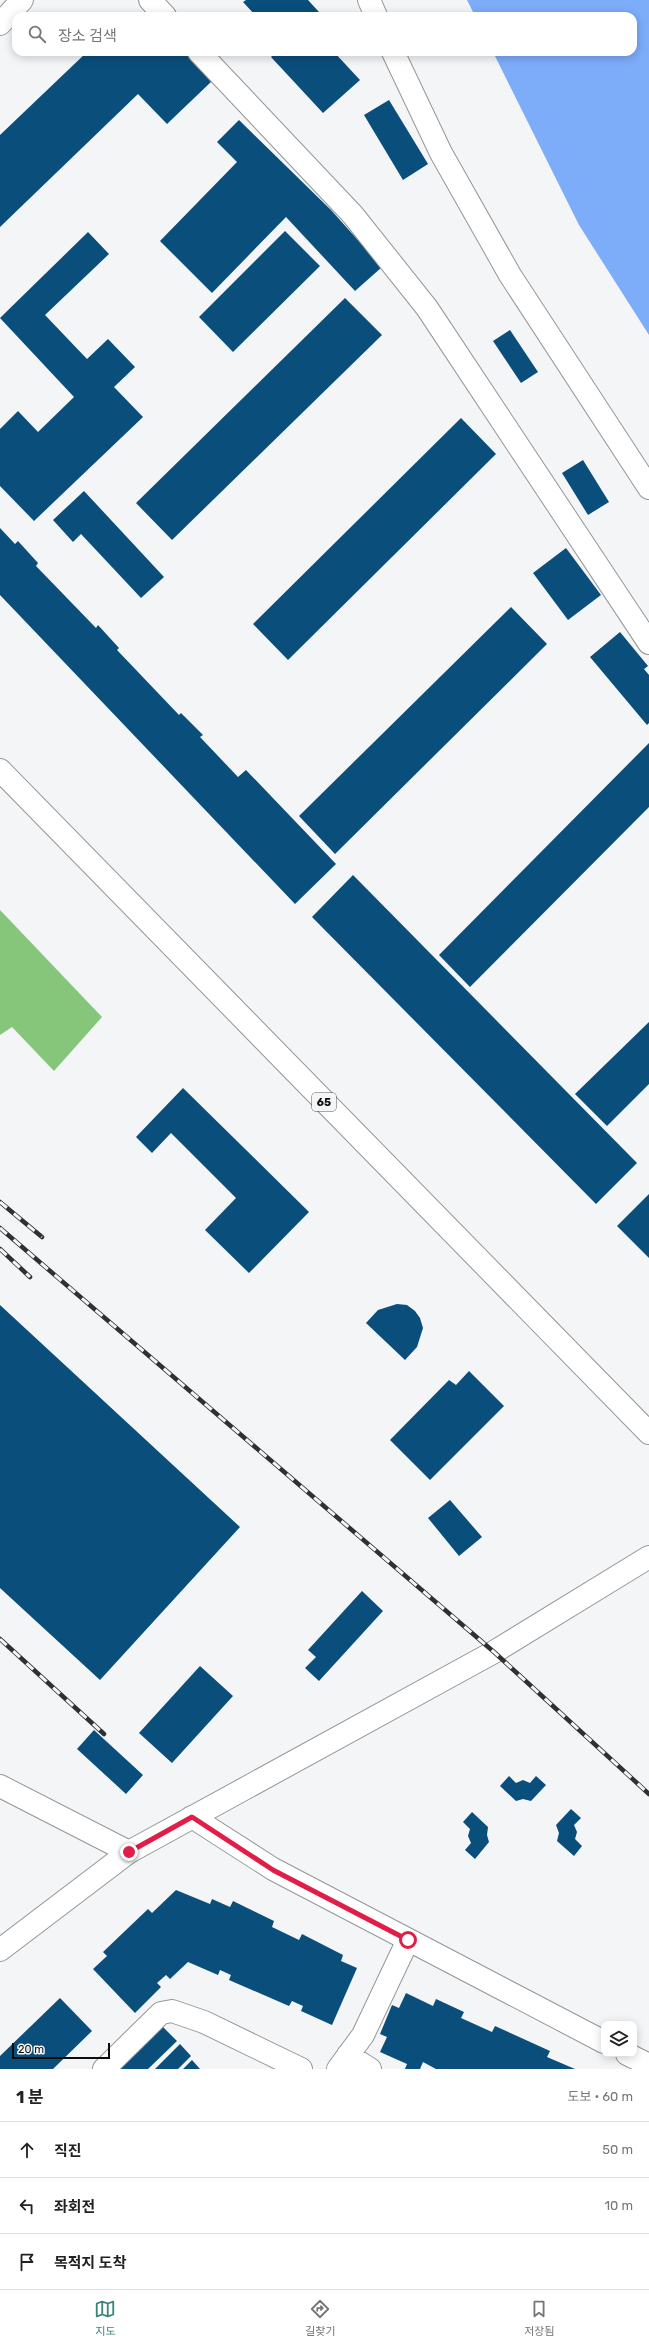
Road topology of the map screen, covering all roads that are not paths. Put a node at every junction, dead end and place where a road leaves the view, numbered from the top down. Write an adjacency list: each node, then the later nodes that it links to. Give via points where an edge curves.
1 (22, 0): 6 (street)
2 (150, 0): 4 (street)
3 (369, 0): 5 (street)
4 (161, 12)
5 (374, 12)
6 (0, 24)
7 (203, 56): 10 (street, via 353,215 427,308)
8 (395, 56): 9 (street, via 441,153 510,275)
9 (649, 488)
10 (649, 643)
11 (0, 770): 12 (street, 65)
12 (649, 1433)
13 (649, 1557): 15 (street, via 494,1652)
14 (0, 1786): 16 (street)
15 (192, 1817): 16 (street); 17 (street, via 273,1870)
16 (129, 1852): 18 (street)
17 (408, 1940): 19 (street); 21 (street, via 363,2035)
18 (0, 1950)
19 (601, 2040)
20 (633, 2057): 22 (street)
21 (343, 2062): 25 (street)
22 (649, 2065)
23 (104, 2069): 24 (street, via 161,2013 172,2011 204,2022)
24 (301, 2069)
25 (370, 2069)

